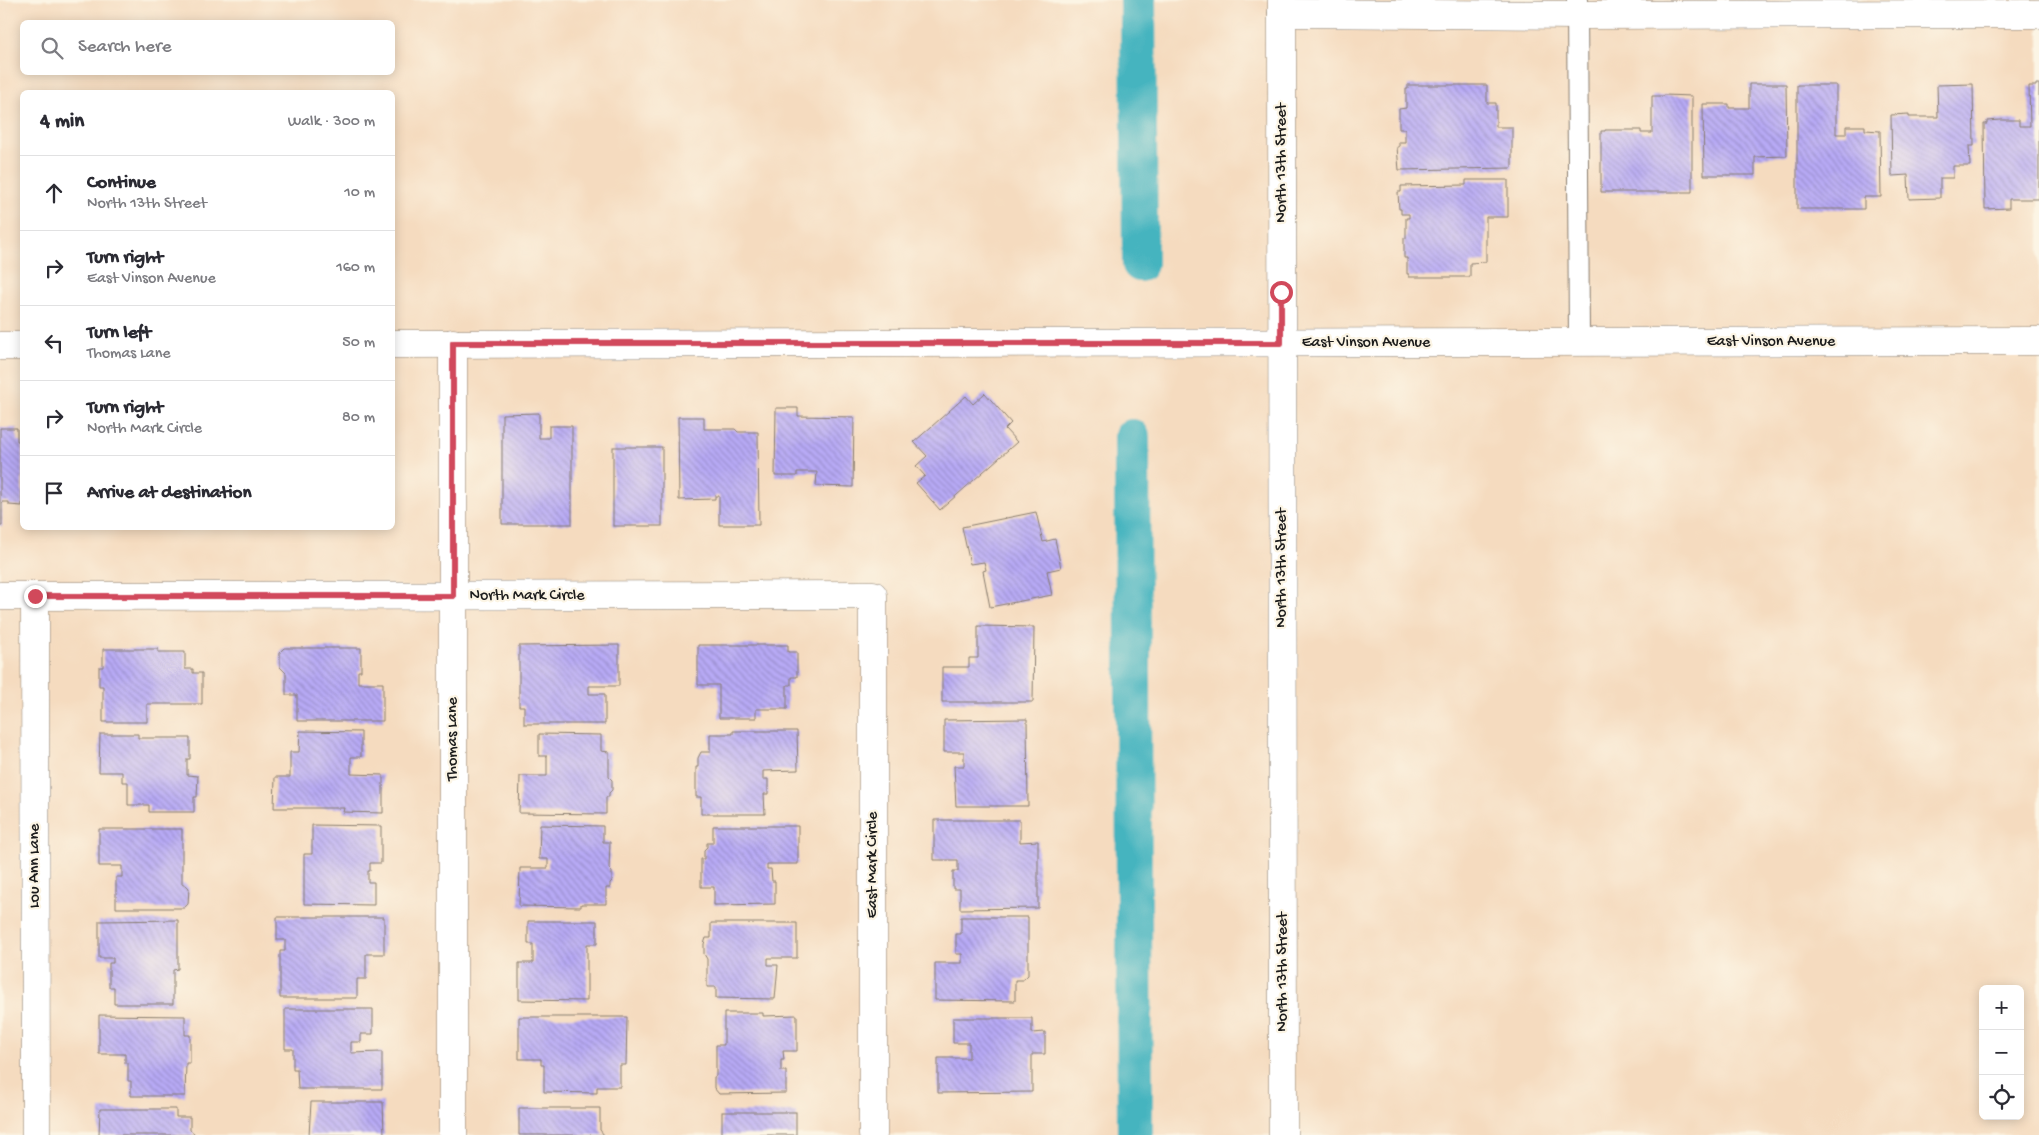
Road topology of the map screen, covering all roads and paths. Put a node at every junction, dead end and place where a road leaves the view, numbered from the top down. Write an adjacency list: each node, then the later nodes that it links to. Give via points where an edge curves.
1 (1282, 6): 2 (street); 7 (street, North 13th Street)
2 (1577, 8): 3 (street); 5 (lane)
3 (2039, 14)
4 (2039, 341): 5 (street, East Vinson Avenue)
5 (1579, 342): 7 (street, East Vinson Avenue)
6 (453, 343): 7 (street, East Vinson Avenue); 8 (street, East Vinson Avenue); 14 (street, Thomas Lane)
7 (1281, 343): 18 (street, North 13th Street)
8 (395, 344)
9 (0, 346): 10 (street)
10 (20, 346)
11 (874, 595): 14 (street, North Mark Circle); 17 (street, East Mark Circle)
12 (0, 596): 13 (street, North Mark Circle)
13 (35, 596): 14 (street, North Mark Circle); 15 (street, Lou Ann Lane)
14 (453, 596): 16 (street, Thomas Lane)
15 (36, 1135)
16 (453, 1135)
17 (873, 1135)
18 (1283, 1135)

